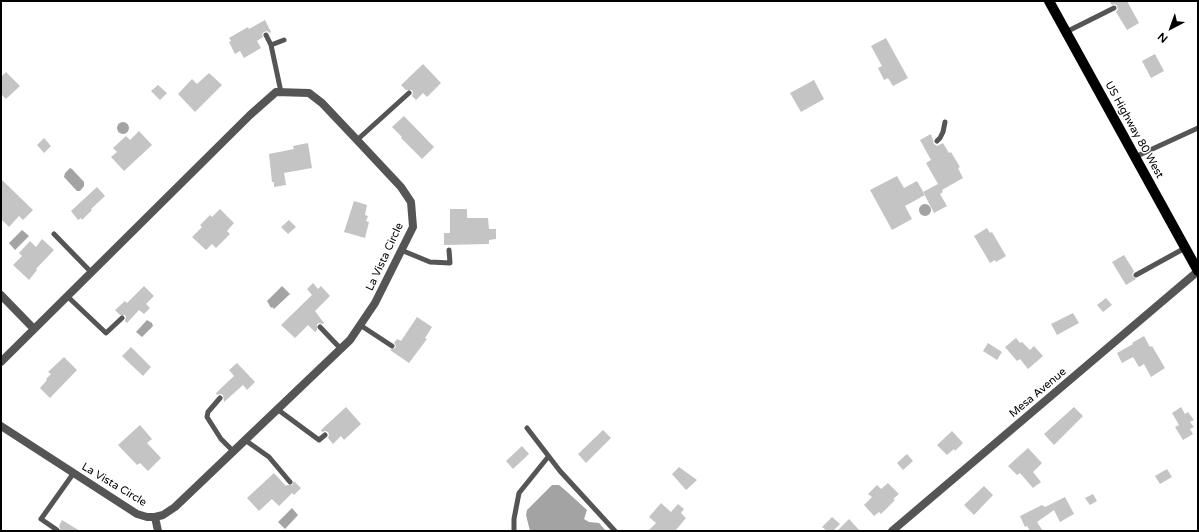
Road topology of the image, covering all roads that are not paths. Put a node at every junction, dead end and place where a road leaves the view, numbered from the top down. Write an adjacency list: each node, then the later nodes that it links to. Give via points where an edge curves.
1 (1049, 1): 3 (main road, US Highway 80 West)
2 (1114, 8): 3 (lane)
3 (1066, 32): 13 (main road, US Highway 80 West)
4 (266, 35): 6 (lane)
5 (284, 40): 6 (lane)
6 (271, 45): 7 (lane)
7 (281, 92): 11 (street, La Vista Circle, via 309,93); 19 (street, via 276,92 250,115)
8 (409, 93): 11 (lane)
9 (945, 122): 12 (lane, via 943,132)
10 (1198, 128): 13 (lane)
11 (357, 140): 16 (street, La Vista Circle, via 401,187 411,202 412,227)
12 (937, 141)
13 (1135, 157): 15 (main road, US Highway 80 West)
14 (54, 234): 19 (lane)
15 (1185, 248): 18 (main road, US Highway 80 West); 20 (lane)
16 (401, 250): 17 (lane, via 430,262 450,263); 24 (street, La Vista Circle, via 375,303)
17 (449, 250)
18 (1198, 271): 45 (street, Mesa Avenue)
19 (92, 272): 22 (street)
20 (1136, 275)
21 (1, 295): 26 (street)
22 (68, 296): 23 (lane, via 106,334); 26 (street)
23 (122, 318)
24 (360, 325): 27 (lane); 28 (street, La Vista Circle, via 350,340)
25 (320, 327): 28 (lane)
26 (34, 328): 29 (street)
27 (392, 346)
28 (340, 348): 31 (street, La Vista Circle)
29 (1, 362)
30 (220, 398): 36 (lane, via 207,417 221,439)
31 (277, 409): 34 (lane, via 319,440); 35 (street, La Vista Circle)
32 (1, 426): 38 (street, La Vista Circle)
33 (527, 428): 37 (lane)
34 (325, 435)
35 (245, 440): 36 (street, La Vista Circle); 39 (lane, via 269,457)
36 (233, 451): 40 (street, La Vista Circle, via 175,507)
37 (548, 456): 43 (lane, via 519,493); 44 (lane)
38 (74, 474): 40 (street, La Vista Circle, via 133,512); 41 (lane, via 41,519)
39 (290, 482)
40 (155, 517): 42 (street)
41 (57, 530)
42 (158, 531)
43 (514, 531)
44 (615, 531)
45 (892, 531)

